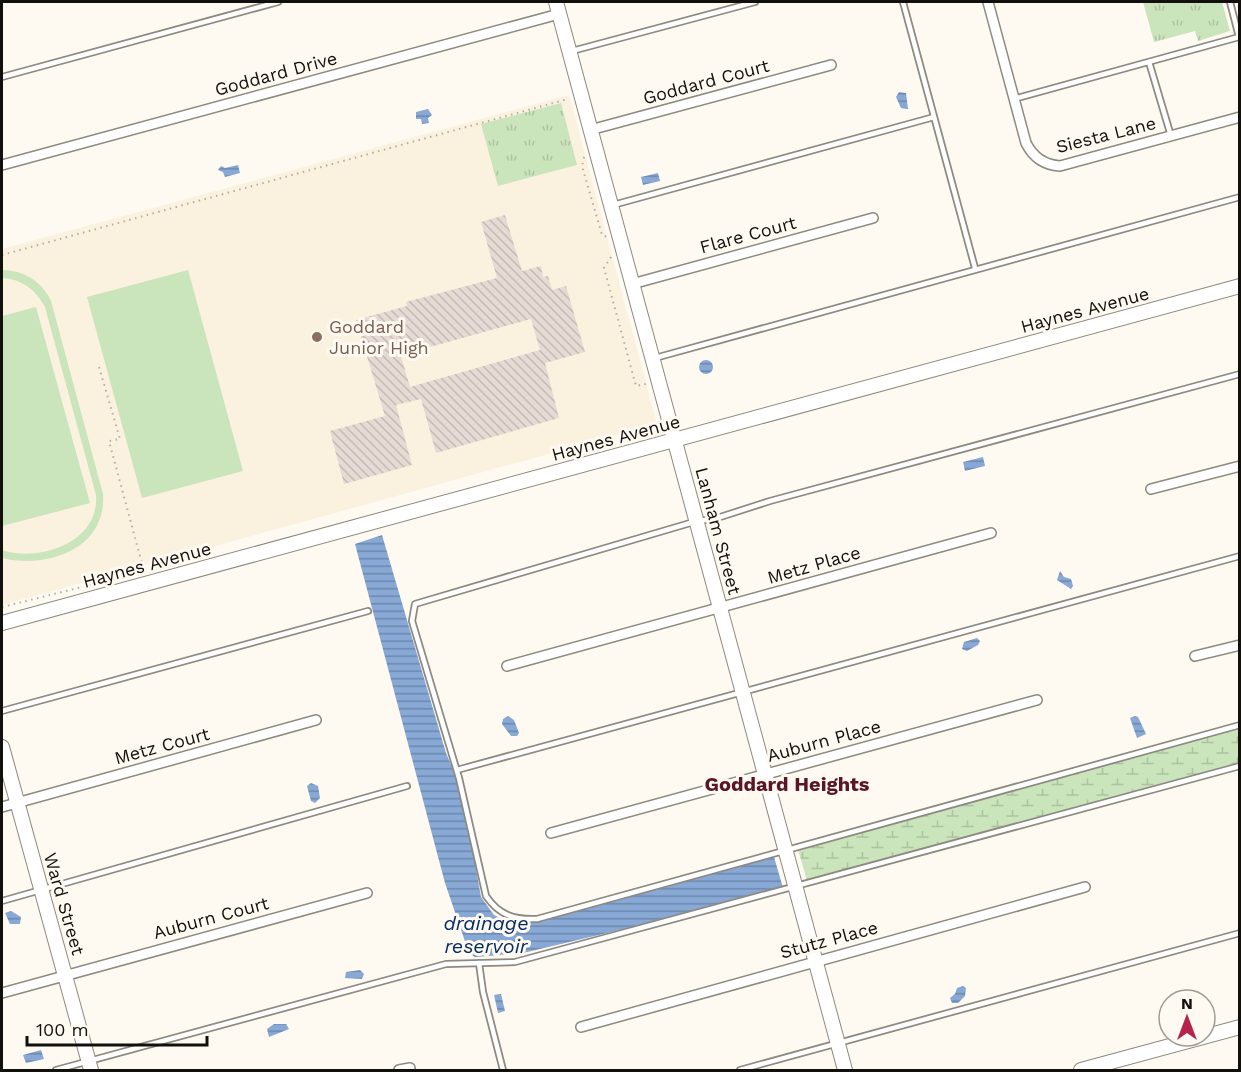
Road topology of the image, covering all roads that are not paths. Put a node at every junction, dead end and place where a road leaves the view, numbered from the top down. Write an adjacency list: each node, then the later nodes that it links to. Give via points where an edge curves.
1 (278, 2): 10 (lane)
2 (755, 2): 7 (lane)
3 (903, 2): 12 (lane)
4 (988, 2): 11 (street, Siesta Lane)
5 (1230, 2): 8 (lane, via 1239,37)
6 (558, 8): 7 (street, Lanham Street); 16 (street, Goddard Drive)
7 (569, 52): 14 (street, Lanham Street)
8 (1149, 62): 11 (lane); 15 (lane)
9 (831, 65): 14 (street, Goddard Court)
10 (2, 77)
11 (1014, 99): 15 (street, Siesta Lane, via 1029,147 1038,159 1050,164 1060,166)
12 (934, 117): 18 (lane); 20 (lane)
13 (1239, 117): 15 (street, Siesta Lane)
14 (590, 130): 18 (street, Lanham Street)
15 (1170, 136)
16 (2, 165)
17 (1239, 197): 20 (lane)
18 (611, 206): 21 (street, Lanham Street)
19 (873, 218): 21 (street, Flare Court)
20 (975, 268): 23 (lane)
21 (632, 284): 23 (street, Lanham Street)
22 (1239, 286): 25 (street, Haynes Avenue)
23 (652, 358): 25 (street, Lanham Street)
24 (1239, 374): 28 (lane)
25 (675, 441): 28 (street, Lanham Street); 33 (street, Haynes Avenue)
26 (1239, 466): 27 (street)
27 (1151, 489)
28 (697, 521): 31 (street, Lanham Street); 44 (lane, via 415,604 412,621)
29 (991, 533): 31 (street, Metz Place)
30 (1239, 556): 37 (lane)
31 (721, 609): 36 (street, Metz Place); 37 (street, Lanham Street)
32 (368, 611): 39 (lane)
33 (2, 623)
34 (1239, 645): 35 (street)
35 (1195, 656)
36 (507, 666)
37 (743, 690): 44 (lane); 45 (street, Lanham Street)
38 (1037, 700): 45 (street, Auburn Place)
39 (2, 711)
40 (316, 720): 47 (street, Metz Court)
41 (1239, 725): 50 (lane)
42 (2, 747): 47 (street, Ward Street)
43 (1239, 766): 52 (lane)
44 (457, 770): 50 (lane, via 486,896 495,909 509,917 537,919)
45 (766, 774): 49 (street, Auburn Place); 50 (street, Lanham Street)
46 (408, 786): 53 (lane)
47 (17, 803): 48 (street, Metz Court); 53 (street, Ward Street)
48 (2, 807)
49 (551, 833)
50 (786, 849): 52 (street, Lanham Street)
51 (1085, 887): 57 (street, Stutz Place)
52 (796, 888): 57 (street, Lanham Street); 58 (lane, via 515,962)
53 (41, 890): 55 (lane); 59 (street, Ward Street)
54 (367, 893): 59 (street, Auburn Court)
55 (2, 901)
56 (1239, 933): 63 (lane)
57 (816, 961): 61 (street, Stutz Place); 63 (street, Lanham Street)
58 (479, 963): 64 (lane, via 446,964); 68 (lane)
59 (65, 975): 60 (street, Auburn Court); 64 (street, Ward Street)
60 (2, 993)
61 (581, 1027)
62 (1239, 1027): 71 (street)
63 (838, 1044): 69 (lane); 70 (street, Lanham Street)
64 (90, 1066): 66 (lane)
65 (410, 1068): 67 (street)
66 (56, 1071)
67 (399, 1071)
68 (503, 1071)
69 (740, 1071)
70 (845, 1071)
71 (1081, 1071)

